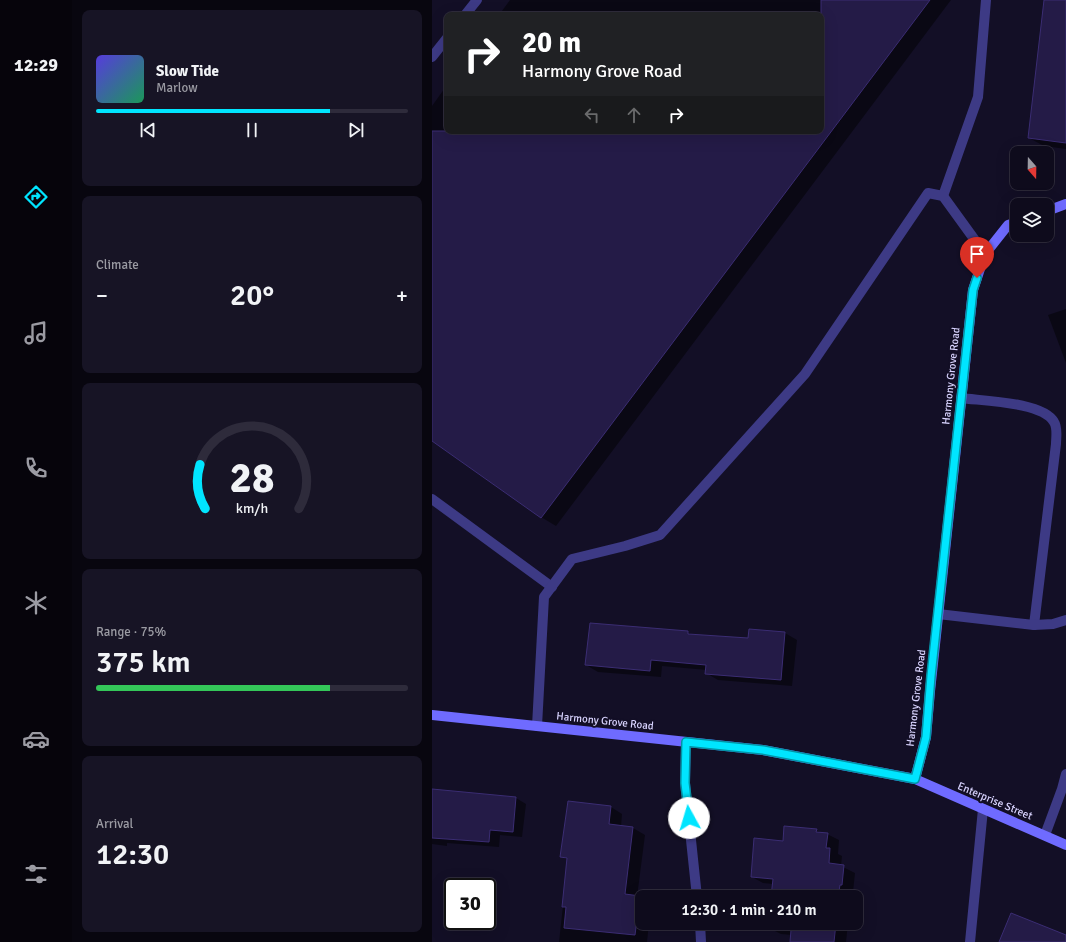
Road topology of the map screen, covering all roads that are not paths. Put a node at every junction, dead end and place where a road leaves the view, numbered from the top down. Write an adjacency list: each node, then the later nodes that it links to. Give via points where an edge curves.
1 (477, 0): 3 (street)
2 (986, 0): 6 (street, via 978,97)
3 (467, 12)
4 (444, 42): 5 (street)
5 (432, 57)
6 (943, 196): 10 (street); 13 (street, via 928,193 805,374 660,535 572,559)
7 (1066, 204): 8 (street)
8 (1054, 208)
9 (1010, 224): 10 (street, Harmony Grove Road)
10 (985, 254): 11 (street, Harmony Grove Road, via 973,290)
11 (961, 398): 14 (street, Harmony Grove Road); 16 (street, via 1025,406 1038,410 1054,422 1056,444)
12 (432, 499): 13 (street)
13 (552, 587): 18 (street, via 544,597)
14 (938, 614): 16 (street); 21 (street, Harmony Grove Road, via 926,737)
15 (1066, 620): 16 (street)
16 (1034, 625)
17 (432, 715): 18 (street, Harmony Grove Road)
18 (537, 726): 19 (street, Harmony Grove Road)
19 (686, 742): 21 (street, Harmony Grove Road, via 763,750); 25 (street, via 685,783)
20 (1066, 774): 23 (street)
21 (915, 779): 22 (street, Enterprise Street)
22 (983, 809): 23 (street, Enterprise Street); 28 (street)
23 (1044, 835): 24 (street, Enterprise Street)
24 (1066, 845)
25 (696, 890)
26 (700, 930): 27 (street)
27 (701, 942)
28 (970, 942)

